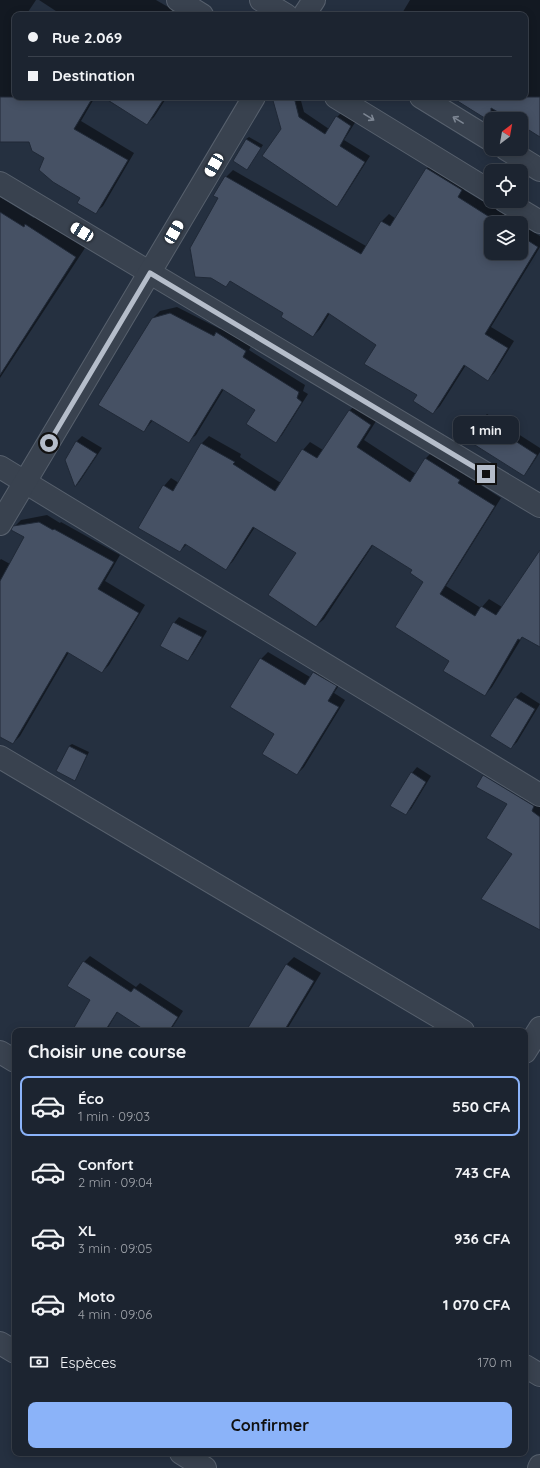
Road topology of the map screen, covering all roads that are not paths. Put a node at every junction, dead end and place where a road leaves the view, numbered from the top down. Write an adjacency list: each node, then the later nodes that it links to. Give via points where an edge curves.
1 (178, 0): 4 (street)
2 (261, 0): 5 (street)
3 (314, 0): 6 (street)
4 (197, 12)
5 (281, 12)
6 (306, 12)
7 (252, 100): 17 (street)
8 (341, 100): 14 (street, one-way to 14)
9 (426, 100): 10 (street, one-way to 9)
10 (484, 136)
11 (517, 156): 12 (street)
12 (540, 170)
13 (0, 183): 17 (street)
14 (484, 188)
15 (517, 208): 16 (street)
16 (540, 222)
17 (150, 273): 19 (street); 20 (street)
18 (0, 467): 19 (street)
19 (26, 482): 21 (street); 23 (street)
20 (540, 506)
21 (0, 524)
22 (0, 757): 24 (street)
23 (540, 795)
24 (458, 1028)
25 (540, 1028): 26 (street)
26 (528, 1047)
27 (0, 1052): 28 (street)
28 (12, 1059)
29 (0, 1343): 30 (street)
30 (12, 1350)
31 (528, 1368): 32 (street)
32 (540, 1375)
33 (186, 1456): 34 (street)
34 (205, 1468)

